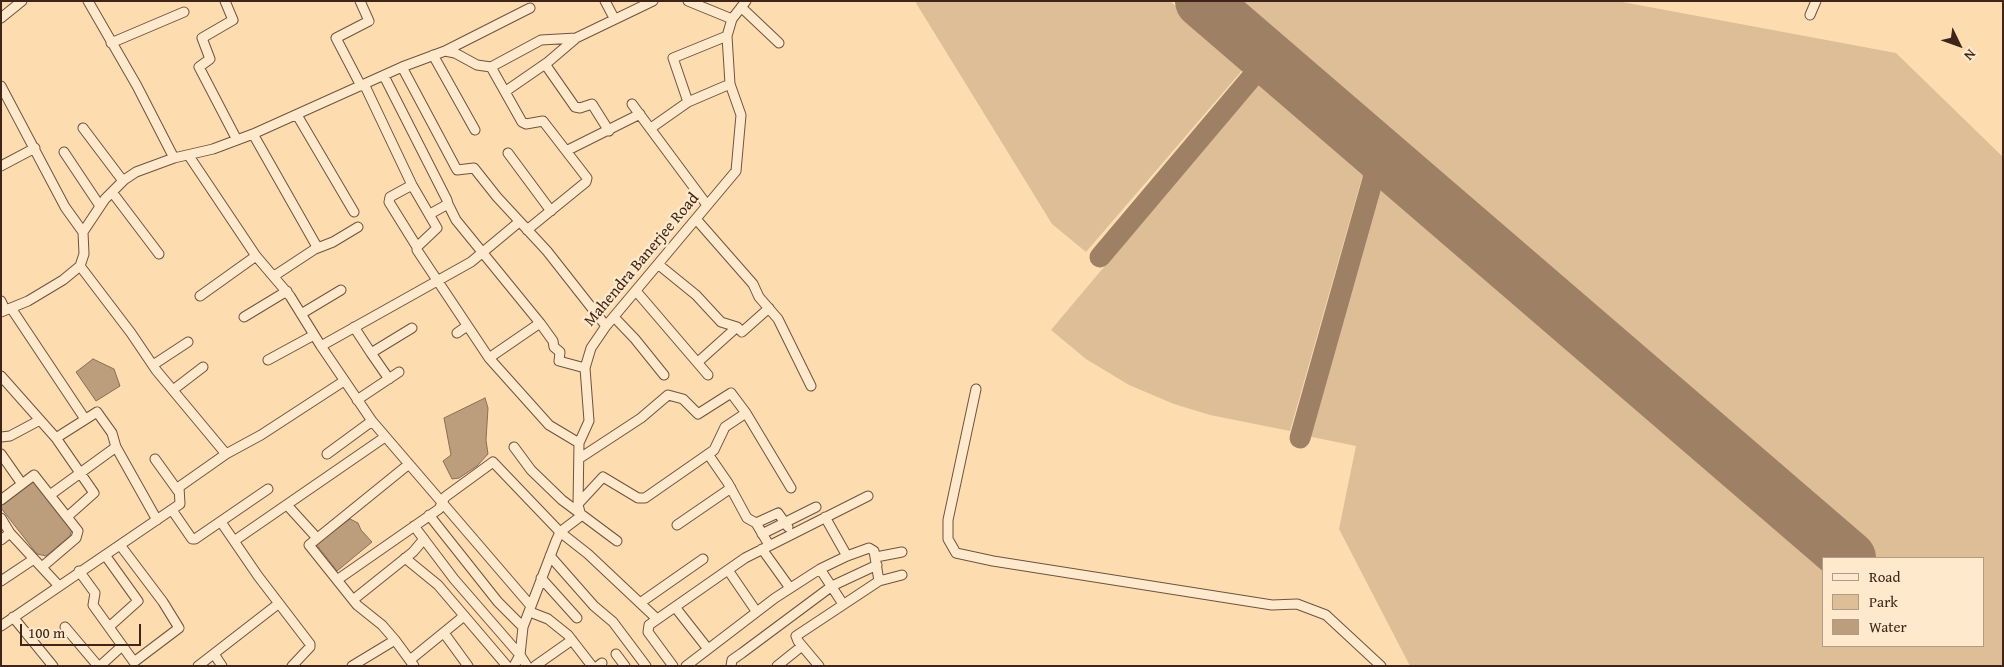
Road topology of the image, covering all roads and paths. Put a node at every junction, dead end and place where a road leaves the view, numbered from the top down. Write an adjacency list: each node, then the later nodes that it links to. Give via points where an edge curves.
1 (22, 1): 14 (street)
2 (225, 1): 40 (street, via 233,20 202,38 210,58 199,67)
3 (360, 1): 29 (street, via 369,21 336,38)
4 (606, 1): 15 (street)
5 (653, 1): 15 (street)
6 (688, 1): 9 (street)
7 (1816, 1): 13 (street)
8 (90, 2): 19 (street)
9 (698, 3): 16 (street)
10 (743, 4): 16 (street); 20 (street)
11 (530, 8): 21 (street)
12 (184, 12): 19 (street)
13 (1810, 15)
14 (1, 18)
15 (614, 18): 18 (street)
16 (732, 20): 17 (street)
17 (727, 36): 27 (street); 31 (street, via 673,58)
18 (576, 38): 23 (street); 25 (street, via 541,40)
19 (111, 43): 46 (street)
20 (779, 43)
21 (444, 51): 22 (street); 25 (street, via 477,65)
22 (433, 55): 24 (street); 37 (street)
23 (545, 64): 30 (street); 38 (street, via 575,108 592,104)
24 (402, 67): 26 (street); 58 (street, via 457,170 474,168)
25 (491, 67): 30 (street)
26 (384, 76): 29 (street); 51 (street)
27 (730, 84): 31 (street); 52 (street, Mahendra Banerjee Road, via 741,114 736,171)
28 (1, 86): 41 (street)
29 (363, 86): 34 (street); 49 (street)
30 (506, 91): 42 (street, via 524,124 543,121)
31 (688, 102): 36 (street)
32 (632, 104): 33 (street)
33 (640, 114): 36 (street); 38 (street)
34 (297, 115): 39 (street); 55 (street)
35 (83, 128): 48 (street)
36 (651, 128): 52 (street)
37 (475, 130)
38 (609, 131): 42 (street)
39 (253, 134): 40 (street); 63 (street, via 316,245)
40 (237, 140): 45 (street)
41 (35, 148): 47 (street); 61 (street, via 64,207)
42 (568, 150): 54 (street, via 587,180)
43 (64, 152): 53 (street)
44 (508, 153): 54 (street)
45 (189, 156): 46 (street); 66 (street)
46 (174, 158): 48 (street, via 136,172)
47 (1, 166)
48 (123, 181): 50 (street)
49 (412, 185): 56 (street); 62 (street, via 390,197 389,202)
50 (112, 192): 53 (street); 64 (street)
51 (448, 204): 56 (street); 65 (street, via 456,220)
52 (707, 205): 57 (street, Mahendra Banerjee Road)
53 (100, 206): 61 (street)
54 (551, 211): 60 (street)
55 (354, 212)
56 (430, 214): 62 (street, via 438,229)
57 (696, 219): 67 (street, Mahendra Banerjee Road); 76 (street, via 753,284)
58 (518, 220): 60 (street); 65 (street)
59 (358, 227): 63 (street)
60 (527, 230): 83 (street)
61 (83, 232): 68 (street, via 84,254)
62 (418, 247): 70 (street)
63 (315, 249): 69 (street)
64 (159, 254)
65 (483, 254): 70 (street); 81 (street)
66 (256, 256): 69 (street); 74 (street)
67 (659, 265): 73 (street, Mahendra Banerjee Road); 85 (street, via 696,295 721,322)
68 (80, 266): 77 (street, via 63,280); 94 (street)
69 (274, 276): 72 (street)
70 (437, 283): 82 (street); 84 (street)
71 (341, 290): 78 (street)
72 (287, 291): 78 (street); 79 (street)
73 (636, 291): 80 (street, Mahendra Banerjee Road); 93 (street)
74 (200, 296)
75 (1, 301): 77 (street)
76 (769, 308): 85 (street, via 742,332); 103 (street, via 778,319)
77 (6, 310): 108 (street)
78 (301, 314): 88 (street)
79 (244, 317)
80 (614, 317): 83 (street, Mahendra Banerjee Road); 98 (street)
81 (540, 323): 91 (street); 96 (street, via 560,352 559,361)
82 (467, 326): 87 (street); 91 (street)
83 (606, 326): 96 (street, Mahendra Banerjee Road, via 591,348)
84 (354, 327): 88 (street); 90 (street)
85 (737, 327): 93 (street)
86 (412, 328): 90 (street)
87 (457, 333)
88 (318, 341): 92 (street); 102 (street)
89 (188, 342): 94 (street)
90 (371, 353): 101 (street)
91 (489, 358): 114 (street, via 548,425)
92 (268, 360)
93 (698, 362): 99 (street)
94 (153, 365): 105 (street)
95 (203, 366): 105 (street)
96 (585, 368): 114 (street, Mahendra Banerjee Road, via 589,421)
97 (398, 372): 101 (street)
98 (664, 375)
99 (708, 375)
100 (1, 376): 109 (street)
101 (389, 378): 106 (street)
102 (345, 383): 106 (street); 118 (street)
103 (811, 386)
104 (976, 389): 227 (street, via 948,520 948,539 956,553 992,562 1255,603 1297,604 1326,614)
105 (173, 390): 118 (street)
106 (358, 400): 110 (street)
107 (746, 413): 120 (street, via 725,427); 121 (street, via 731,393 698,414 683,399 668,395 641,418); 127 (street)
108 (85, 419): 113 (street); 115 (street, via 97,412 112,433)
109 (40, 420): 111 (street, via 10,436); 113 (street)
110 (372, 421): 112 (street); 119 (street)
111 (1, 437)
112 (385, 437): 123 (street); 135 (street)
113 (56, 438): 124 (street)
114 (579, 443): 121 (street, Mahendra Banerjee Road)
115 (116, 447): 124 (street); 143 (street)
116 (514, 447): 139 (street, via 550,489)
117 (1, 454): 125 (street)
118 (226, 454): 129 (street, via 179,487)
119 (327, 454)
120 (708, 454): 126 (street); 134 (street, via 645,498 638,498 602,477)
121 (580, 458): 134 (street, Mahendra Banerjee Road)
122 (156, 459): 129 (street)
123 (409, 464): 133 (street); 153 (street)
124 (79, 473): 130 (street); 140 (street, via 94,494)
125 (22, 484): 130 (street, via 34,475); 132 (street)
126 (731, 488): 146 (street, via 747,518); 147 (street)
127 (791, 488)
128 (268, 489): 144 (street)
129 (178, 491): 137 (street, via 181,501)
130 (50, 496): 140 (street)
131 (868, 496): 141 (street)
132 (1, 500)
133 (442, 503): 138 (street); 149 (street, via 445,497 493,462); 185 (street)
134 (578, 504): 139 (street, Mahendra Banerjee Road)
135 (287, 505): 153 (street); 156 (street)
136 (816, 508): 145 (street)
137 (172, 510): 143 (street); 144 (street, via 194,540)
138 (429, 515): 148 (street); 194 (street, via 498,602)
139 (581, 516): 149 (street); 157 (street)
140 (67, 517): 168 (street, via 78,535)
141 (825, 517): 152 (street); 163 (street)
142 (1, 518): 150 (street)
143 (157, 520): 158 (street)
144 (221, 522): 156 (street)
145 (785, 522): 146 (street, via 778,513); 151 (street); 152 (street)
146 (756, 523): 151 (street)
147 (677, 524)
148 (414, 526): 154 (street); 174 (street)
149 (560, 532): 162 (street); 181 (street)
150 (10, 533): 155 (street); 164 (street)
151 (762, 534): 159 (street)
152 (791, 534): 159 (street)
153 (317, 538): 174 (street, via 309,547)
154 (424, 539): 165 (street); 203 (street)
155 (1, 540)
156 (234, 541): 182 (street)
157 (617, 542)
158 (120, 545): 161 (street); 198 (street, via 179,628 134,662)
159 (766, 547): 170 (street); 179 (street)
160 (902, 552): 167 (street)
161 (105, 555): 171 (street); 193 (street, via 138,602)
162 (550, 556): 173 (street); 205 (street, via 594,606 613,622)
163 (847, 556): 167 (street, via 869,548 874,551); 169 (street)
164 (34, 558): 168 (street); 175 (street)
165 (405, 558): 180 (street); 187 (street, via 436,582)
166 (702, 559): 181 (street)
167 (876, 561): 176 (street); 178 (street)
168 (42, 567): 177 (street)
169 (820, 569): 178 (street); 179 (street)
170 (728, 570): 184 (street); 186 (street)
171 (79, 572): 177 (street); 193 (street, via 95,592 92,604)
172 (902, 575): 176 (street)
173 (541, 578): 185 (street); 189 (street)
174 (337, 580): 180 (street)
175 (1, 581)
176 (879, 582): 183 (street)
177 (58, 586): 188 (street)
178 (832, 586): 183 (street); 224 (street, via 732,660)
179 (790, 588): 186 (street)
180 (353, 600): 196 (street)
181 (640, 603): 190 (street)
182 (278, 604): 201 (street); 204 (street, via 310,644)
183 (843, 604): 199 (street, via 798,633 796,638)
184 (675, 607): 190 (street); 200 (street)
185 (530, 609): 194 (street); 197 (street, via 548,619)
186 (756, 611): 200 (street)
187 (464, 616): 195 (street); 215 (street)
188 (13, 617): 191 (street); 207 (street)
189 (577, 618)
190 (657, 619): 222 (street, via 649,625 648,632)
191 (1, 626)
192 (65, 627): 208 (street)
193 (109, 627): 198 (street)
194 (523, 627): 203 (street)
195 (444, 633): 206 (street); 214 (street)
196 (395, 640): 206 (street); 213 (street)
197 (572, 640): 218 (street); 219 (street)
198 (122, 646): 208 (street)
199 (802, 646): 225 (street); 226 (street)
200 (708, 649): 223 (street)
201 (214, 654): 209 (street); 210 (street)
202 (616, 654): 220 (street)
203 (520, 655): 216 (street); 217 (street)
204 (301, 658): 211 (street); 212 (street)
205 (640, 658): 220 (street); 221 (street)
206 (412, 663)
207 (54, 666)
208 (99, 666)
209 (198, 666)
210 (222, 666)
211 (292, 666)
212 (308, 666)
213 (352, 666)
214 (468, 666)
215 (507, 666)
216 (514, 666)
217 (527, 666)
218 (535, 666)
219 (592, 666)
220 (627, 666)
221 (646, 666)
222 (673, 666)
223 (686, 666)
224 (731, 666)
225 (778, 666)
226 (819, 666)
227 (1382, 666)

